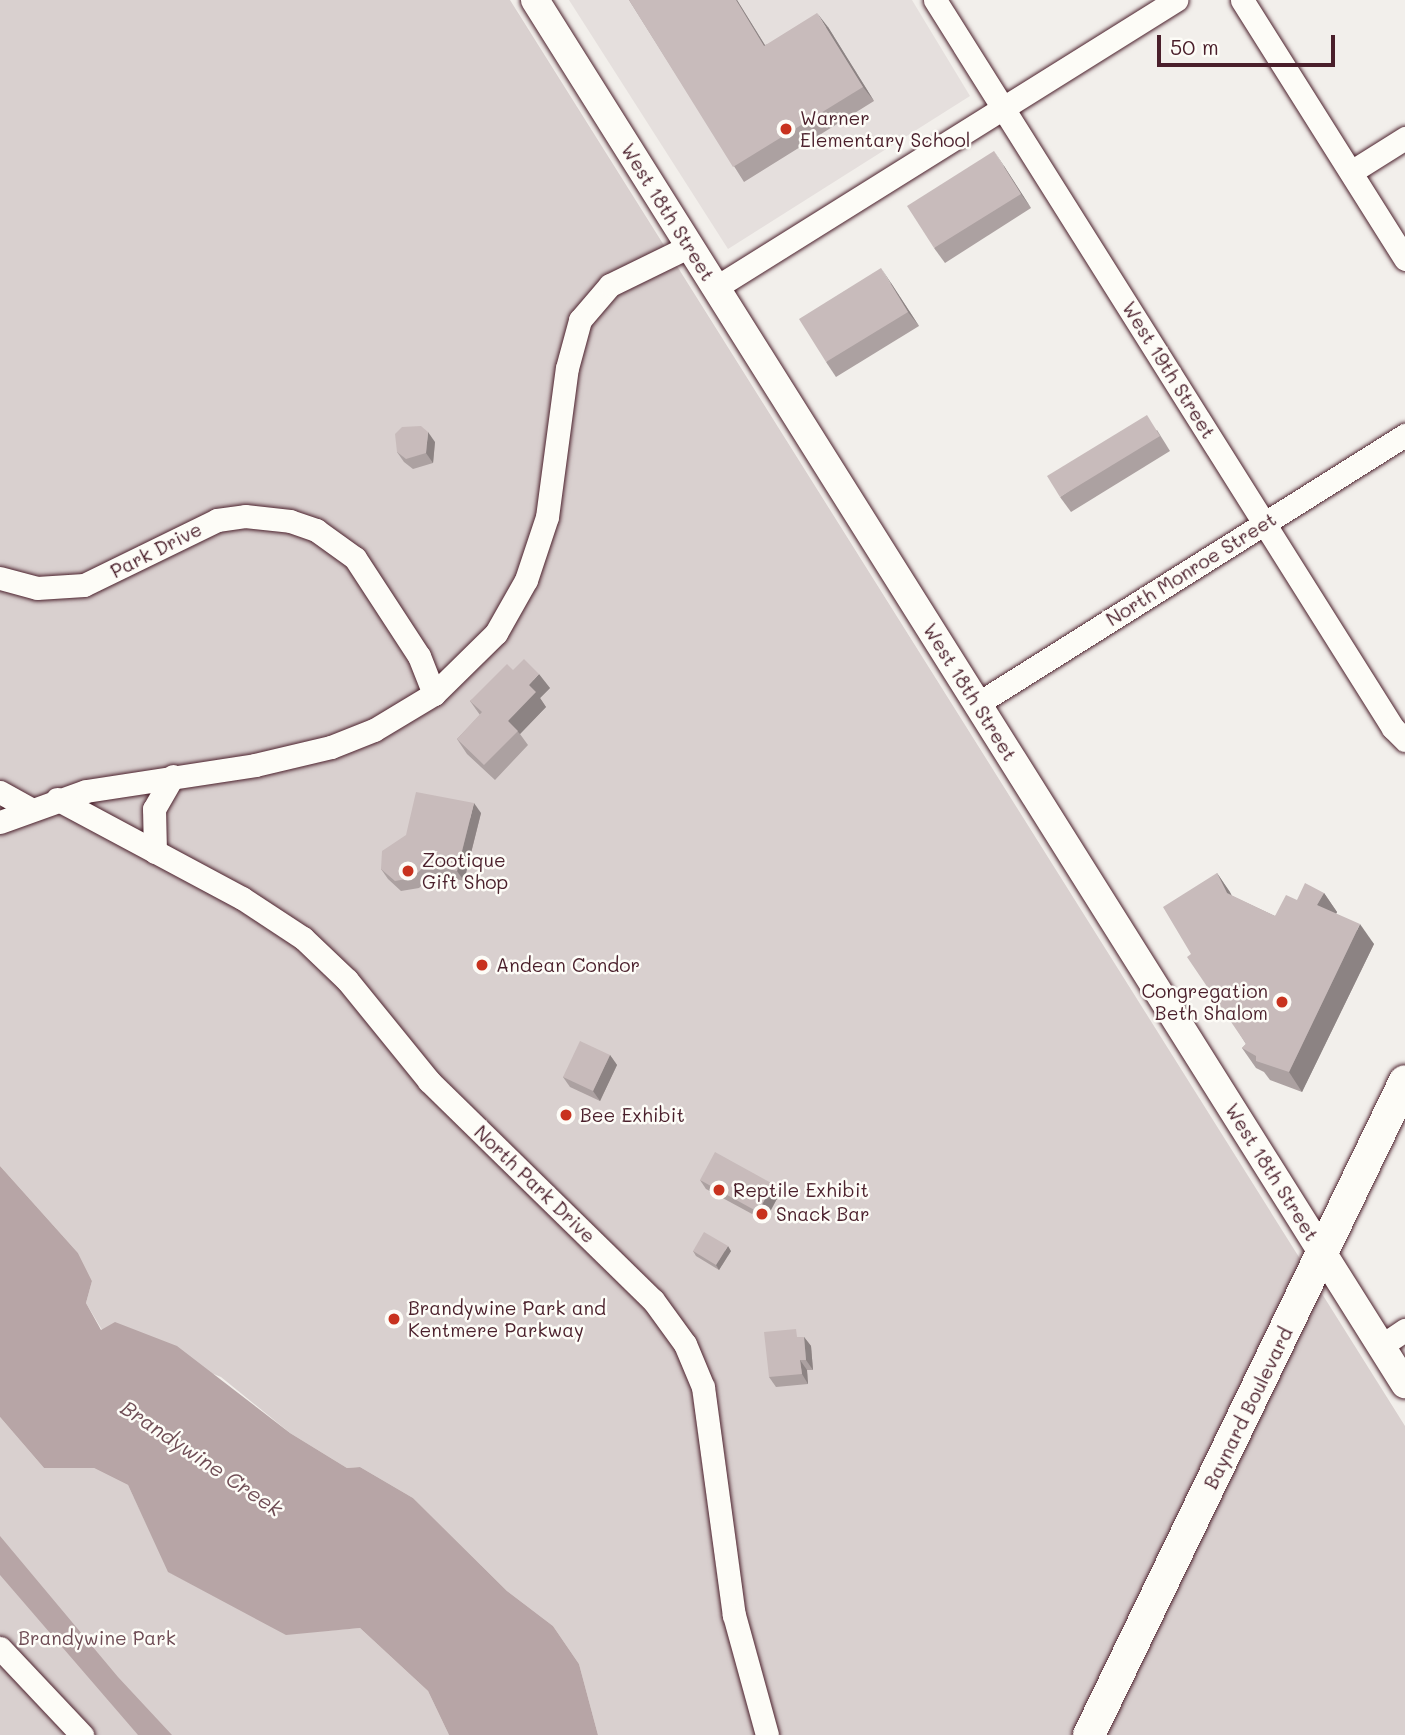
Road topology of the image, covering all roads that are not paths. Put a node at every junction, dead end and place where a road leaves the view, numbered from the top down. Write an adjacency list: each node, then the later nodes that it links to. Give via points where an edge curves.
1 (535, 0): 8 (street, West 18th Street)
2 (935, 0): 5 (street, West 19th Street)
3 (1176, 0): 5 (street)
4 (1242, 0): 7 (street)
5 (1003, 108): 10 (street); 12 (street, West 19th Street)
6 (1405, 138): 7 (street)
7 (1351, 172): 9 (street)
8 (690, 246): 10 (street, West 18th Street); 14 (street, via 610,285 580,320 567,368 547,517 526,580 496,634)
9 (1405, 259)
10 (715, 288): 15 (street, West 18th Street)
11 (1405, 435): 12 (street, North Monroe Street)
12 (1265, 522): 15 (street, North Monroe Street); 16 (street, West 19th Street)
13 (0, 578): 14 (street, Park Drive, via 37,589 83,585 217,520 245,516 290,521 316,530 355,558 419,656)
14 (434, 694): 17 (street, via 374,730 331,747 255,765)
15 (977, 704): 24 (street, West 18th Street)
16 (1405, 740)
17 (173, 776): 19 (street); 22 (street, via 154,809)
18 (0, 793): 20 (street)
19 (57, 799): 20 (street); 22 (street, North Park Drive)
20 (29, 808): 21 (street)
21 (0, 822)
22 (155, 852): 30 (street, North Park Drive, via 279,920 327,959 429,1081 645,1291 685,1344 703,1387 734,1615)
23 (1405, 1080): 24 (main road, Baynard Boulevard)
24 (1323, 1254): 26 (street, West 18th Street); 31 (main road, Baynard Boulevard)
25 (1405, 1331): 26 (street)
26 (1381, 1346): 27 (street, West 18th Street)
27 (1405, 1384)
28 (0, 1648): 29 (street)
29 (82, 1735)
30 (767, 1735)
31 (1089, 1735)

